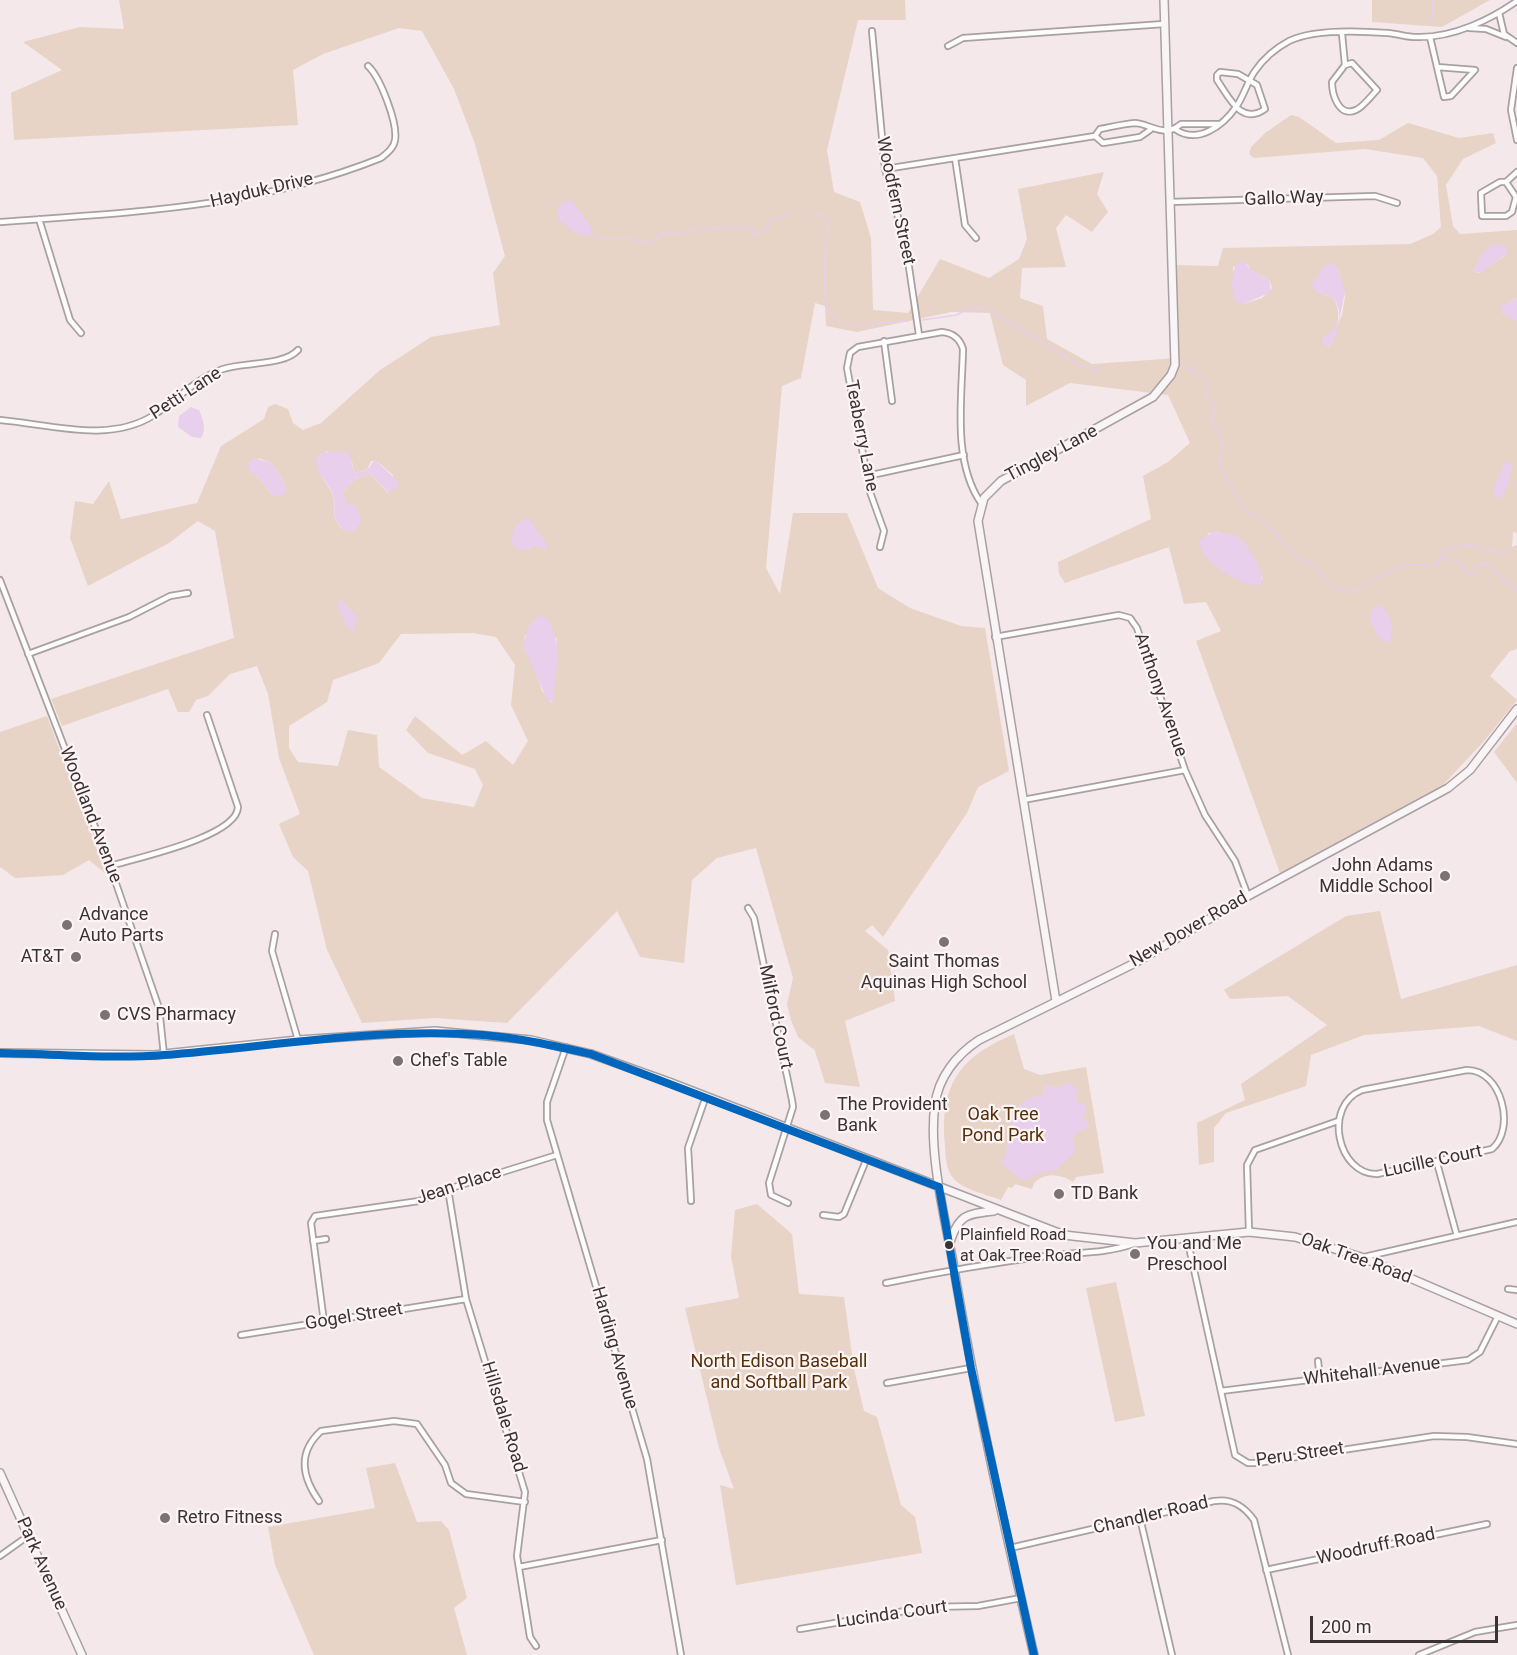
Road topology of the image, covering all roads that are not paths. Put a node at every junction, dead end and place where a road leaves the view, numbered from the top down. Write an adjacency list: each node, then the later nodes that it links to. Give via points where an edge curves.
1 (1164, 0): 4 (street, Tingley Lane)
2 (1517, 1): 3 (street)
3 (1500, 13): 5 (street); 9 (street, via 1500,26)
4 (1164, 24): 11 (street, via 963,38); 19 (street, Tingley Lane)
5 (1465, 28): 8 (street); 9 (street, via 1486,29)
6 (872, 31): 25 (street, Woodfern Street)
7 (1342, 34): 8 (street); 12 (street); 16 (street, via 1297,38 1274,51)
8 (1430, 37): 14 (street)
9 (1506, 37): 10 (street)
10 (1517, 43)
11 (948, 46)
12 (1345, 65): 12 (street, via 1332,82 1332,91 1340,108 1356,110 1377,90 1352,63)
13 (368, 66): 30 (street, Hayduk Drive, via 380,81 395,133 393,146 381,159 240,200 169,210)
14 (1437, 67): 14 (street, via 1444,97 1451,96 1475,70)
15 (1517, 68): 23 (street, via 1511,110)
16 (1250, 80): 17 (street); 17 (street, via 1260,88 1265,109 1246,114); 17 (street, via 1226,71 1217,75)
17 (1236, 108): 18 (street)
18 (1218, 124): 20 (street, via 1181,124); 20 (street, via 1206,134 1182,134)
19 (1166, 129): 20 (street); 21 (street); 28 (street, Tingley Lane)
20 (1175, 129)
21 (1150, 130): 22 (street, via 1140,137 1103,143); 22 (street, via 1138,123 1100,129)
22 (1095, 136): 24 (street)
23 (1517, 140)
24 (955, 158): 25 (street); 32 (street, via 965,225)
25 (885, 169): 34 (street, Woodfern Street, via 906,247)
26 (1517, 172): 27 (street)
27 (1506, 182): 27 (street, via 1516,197 1512,212 1506,216 1482,216 1481,193)
28 (1169, 202): 29 (street, Gallo Way, via 1375,196); 41 (street, Tingley Lane, via 1175,365 1171,375 1153,397 1001,481)
29 (1397, 203)
30 (39, 219): 31 (street, Hayduk Drive); 33 (street, via 70,320)
31 (0, 222)
32 (976, 238)
33 (81, 333)
34 (919, 335): 35 (street, Teaberry Lane); 39 (street, Teaberry Lane, via 946,332 962,345)
35 (884, 341): 37 (street); 40 (street, Teaberry Lane, via 858,346 847,362)
36 (298, 350): 38 (street, Petti Lane, via 289,358 230,366 211,374 154,415 123,428 93,430)
37 (892, 401)
38 (0, 420)
39 (964, 455): 40 (street); 41 (street, Teaberry Lane, via 970,487)
40 (867, 476): 42 (street, Teaberry Lane, via 884,531)
41 (981, 503): 45 (street, via 978,535)
42 (880, 547)
43 (1, 583): 46 (street, Woodland Avenue)
44 (188, 593): 46 (street, via 170,596 129,617)
45 (995, 637): 49 (street, Anthony Avenue, via 1119,615 1130,618 1137,628); 50 (street)
46 (28, 654): 51 (street, Woodland Avenue)
47 (1517, 709): 52 (street, New Dover Road, via 1470,770 1448,788)
48 (207, 715): 51 (street, via 238,807 235,818 216,833)
49 (1185, 770): 50 (street); 52 (street, Anthony Avenue, via 1205,815 1235,861)
50 (1023, 800): 55 (street)
51 (110, 866): 59 (street, Woodland Avenue, via 159,1008)
52 (1248, 896): 55 (street, New Dover Road, via 1135,963)
53 (748, 908): 62 (street, Milford Court, via 754,918 791,1087 793,1107)
54 (275, 934): 56 (street, via 272,951)
55 (1056, 1001): 66 (street, New Dover Road, via 979,1040 946,1072 934,1106)
56 (298, 1040): 57 (street, Oak Tree Road, via 406,1032 475,1033); 59 (street, Oak Tree Road)
57 (566, 1047): 60 (street, Oak Tree Road); 63 (street, Harding Avenue, via 546,1108)
58 (0, 1053): 59 (street, Oak Tree Road)
59 (164, 1055)
60 (706, 1096): 62 (street, Oak Tree Road); 68 (street, via 688,1148)
61 (1338, 1121): 65 (street, Lucille Court, via 1347,1157 1359,1171 1377,1174); 65 (street, Lucille Court, via 1345,1102 1362,1090 1467,1070 1484,1073 1497,1089 1504,1124 1500,1141 1486,1152); 73 (street, via 1255,1150 1247,1165)
62 (787, 1127): 64 (street, Oak Tree Road); 69 (street, Milford Court, via 769,1183 771,1195)
63 (557, 1155): 67 (street, Jean Place); 102 (street, Harding Avenue, via 647,1459)
64 (867, 1158): 66 (street, Oak Tree Road); 71 (street, via 843,1214)
65 (1437, 1163): 74 (street)
66 (939, 1187): 70 (street, Oak Tree Road); 78 (street, New Dover Road)
67 (448, 1189): 77 (street, Jean Place, via 413,1202 321,1213 311,1220); 85 (street, Hillsdale Road)
68 (691, 1201)
69 (788, 1203)
70 (996, 1211): 78 (street, via 966,1215 958,1221); 79 (street, Oak Tree Road, via 1064,1236)
71 (823, 1215)
72 (1517, 1222): 74 (street)
73 (1249, 1232): 75 (street, Oak Tree Road); 80 (street, Oak Tree Road, via 1295,1237)
74 (1457, 1236): 80 (street)
75 (1187, 1238): 79 (street, Oak Tree Road); 94 (street, Peru Street)
76 (326, 1239): 77 (street)
77 (313, 1241): 87 (street)
78 (950, 1244): 81 (street, New Dover Road)
79 (1135, 1244): 81 (street, via 1112,1251)
80 (1361, 1257): 86 (street, Oak Tree Road)
81 (954, 1269): 82 (street); 91 (street, New Dover Road)
82 (886, 1283)
83 (1508, 1289): 84 (street)
84 (1517, 1290)
85 (466, 1299): 87 (street, Gogel Street); 98 (street, Hillsdale Road, via 522,1478)
86 (1498, 1316): 88 (street, Oak Tree Road); 92 (street, Whitehall Avenue, via 1480,1352 1468,1360)
87 (324, 1322): 89 (street, Gogel Street)
88 (1517, 1324)
89 (241, 1335)
90 (1318, 1361): 92 (street)
91 (971, 1368): 93 (street); 103 (street, New Dover Road)
92 (1320, 1378): 94 (street, Whitehall Avenue)
93 (887, 1383)
94 (1221, 1391): 95 (street, Peru Street, via 1235,1455 1248,1463 1434,1436)
95 (1517, 1444)
96 (0, 1473): 101 (street, Park Avenue)
97 (319, 1501): 98 (street, via 308,1486 304,1458 308,1444 321,1431 394,1421 417,1424 445,1464 457,1490)
98 (525, 1502): 105 (street, Hillsdale Road)
99 (1140, 1518): 103 (street, Chandler Road); 106 (street, Chandler Road, via 1214,1501 1232,1501 1254,1520); 114 (street)
100 (1487, 1524): 106 (street, Woodruff Road)
101 (28, 1536): 104 (street); 111 (street, Park Avenue)
102 (662, 1540): 105 (street); 112 (street, Harding Avenue)
103 (1010, 1548): 107 (street, New Dover Road)
104 (0, 1556)
105 (519, 1567): 110 (street, Hillsdale Road, via 530,1637)
106 (1266, 1570): 115 (street, Chandler Road)
107 (1021, 1598): 109 (street, Lucinda Court, via 978,1606 928,1607); 113 (street, New Dover Road)
108 (1517, 1625): 116 (street, via 1475,1632)
109 (800, 1629)
110 (536, 1646)
111 (82, 1655)
112 (681, 1655)
113 (1034, 1655)
114 (1173, 1655)
115 (1288, 1655)
116 (1419, 1655)

